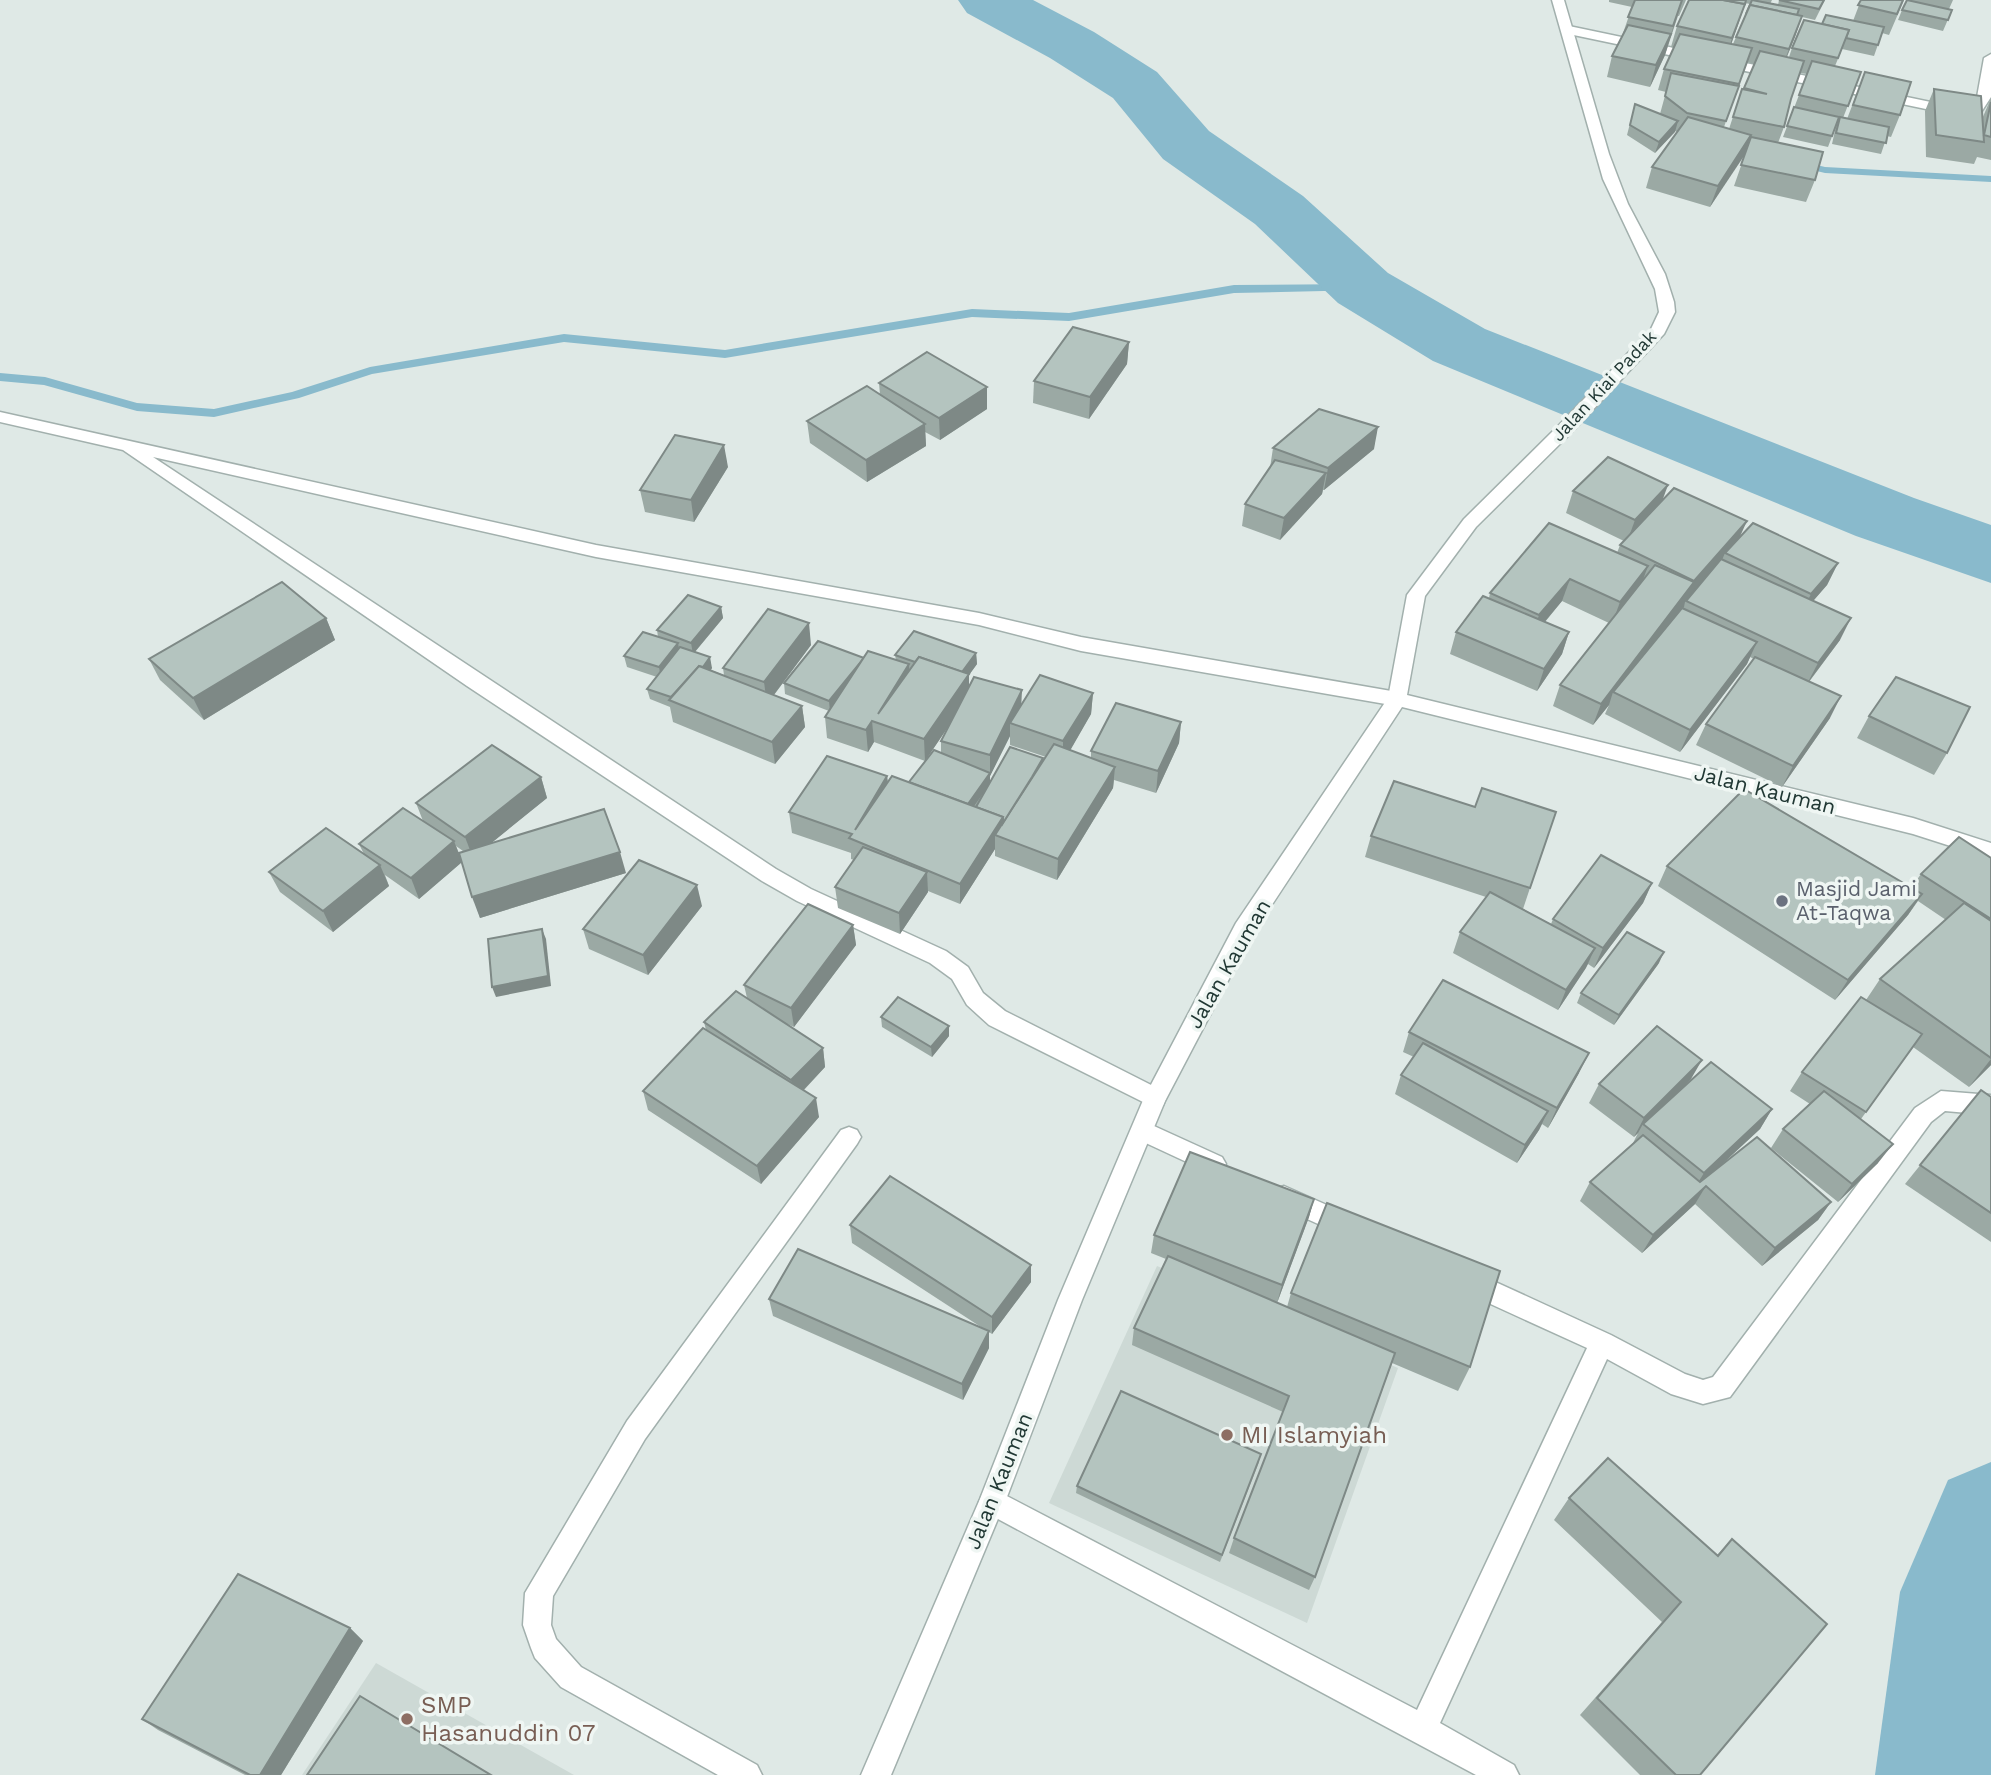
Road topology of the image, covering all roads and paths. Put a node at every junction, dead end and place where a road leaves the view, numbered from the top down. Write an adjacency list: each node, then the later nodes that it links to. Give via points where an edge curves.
1 (1558, 0): 2 (street, Jalan Kiai Padak)
2 (1569, 30): 3 (street, via 1965,113 1975,111 1984,97); 6 (street, Jalan Kiai Padak, via 1593,132 1620,202 1665,292 1667,312 1658,331 1470,523 1416,595)
3 (1991, 58)
4 (0, 417): 5 (street)
5 (121, 443): 6 (street, via 596,551); 8 (street, via 769,875 938,957 960,973 975,999 997,1018)
6 (1397, 699): 7 (street, Jalan Kauman, via 1913,826); 8 (street, Jalan Kauman, via 1244,929)
7 (1991, 851)
8 (1155, 1098): 10 (street, Jalan Kauman)
9 (1991, 1105): 16 (street, via 1941,1101 1923,1115 1721,1388 1703,1392 1680,1385)
10 (1143, 1131): 12 (street); 17 (street, Jalan Kauman, via 1070,1300)
11 (849, 1137): 19 (street, via 636,1430 539,1593 537,1625 545,1648 571,1677)
12 (1230, 1171)
13 (1267, 1188): 14 (street)
14 (1366, 1234)
15 (1453, 1274): 16 (street)
16 (1602, 1343): 18 (street)
17 (992, 1502): 18 (street); 20 (street, Jalan Kauman)
18 (1423, 1729): 21 (street)
19 (747, 1775)
20 (876, 1775)
21 (1504, 1775)

